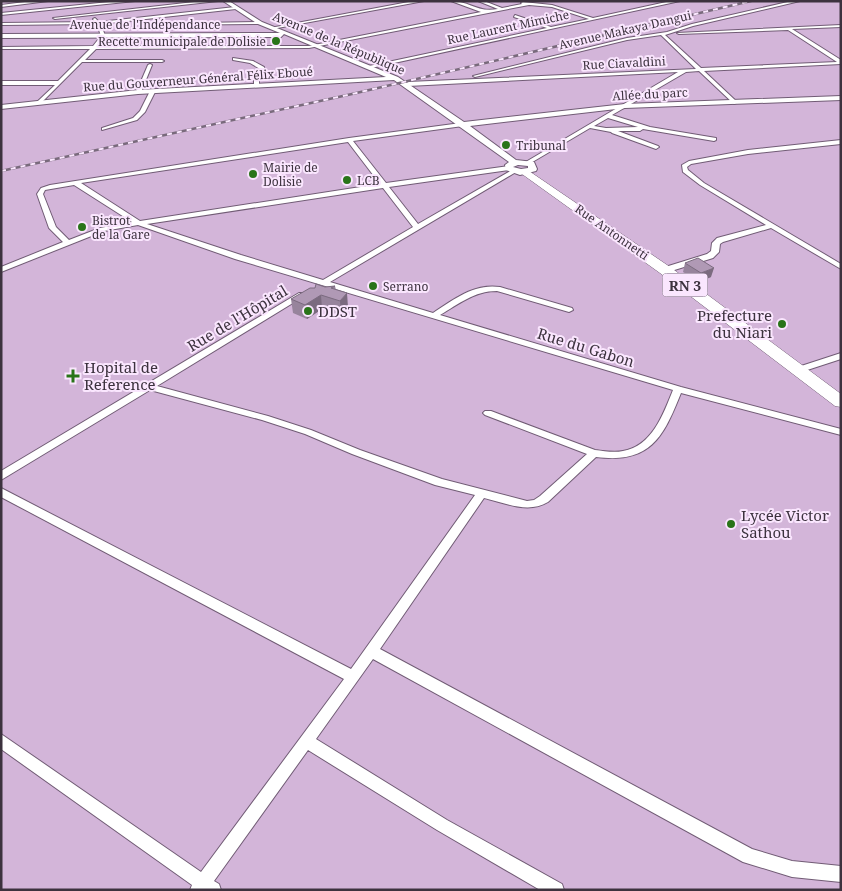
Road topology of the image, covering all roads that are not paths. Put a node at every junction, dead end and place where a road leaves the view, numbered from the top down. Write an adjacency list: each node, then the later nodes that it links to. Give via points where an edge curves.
1 (46, 1): 17 (street)
2 (133, 1): 13 (street)
3 (216, 1): 22 (street)
4 (225, 1): 18 (street, Avenue de la République)
5 (422, 1): 29 (street)
6 (452, 1): 20 (street)
7 (480, 1): 19 (street)
8 (517, 1): 14 (street)
9 (564, 1): 15 (street)
10 (657, 1): 16 (street)
11 (678, 1): 16 (street, Rue Laurent Mimiche)
12 (798, 1): 32 (street, Avenue Makaya Dangui)
13 (88, 3): 21 (street); 22 (street)
14 (528, 4): 15 (street); 19 (street)
15 (545, 4): 24 (street)
16 (666, 4): 24 (street, Rue Laurent Mimiche)
17 (1, 6)
18 (234, 8): 25 (street); 26 (street, Avenue de la République)
19 (503, 9): 20 (street)
20 (486, 13): 36 (street)
21 (1, 14)
22 (91, 14): 25 (street); 27 (street)
23 (515, 16): 30 (street)
24 (592, 19): 30 (street, Rue Laurent Mimiche)
25 (98, 23): 26 (street); 27 (street); 35 (street)
26 (260, 23): 29 (street, Avenue de la République)
27 (1, 24)
28 (841, 26): 31 (street)
29 (272, 28): 33 (street, Avenue de la République)
30 (551, 28): 44 (street, Rue Laurent Mimiche)
31 (790, 30): 32 (street); 42 (street)
32 (665, 33): 45 (street); 48 (street, Avenue Makaya Dangui, via 627,39)
33 (289, 35): 35 (street, Avenue de l'Indépendance); 36 (street, Avenue de la République)
34 (1, 36): 35 (street, Avenue de l'Indépendance)
35 (103, 36): 38 (street)
36 (318, 46): 38 (street); 44 (street, Avenue de la République)
37 (1, 48): 38 (street)
38 (94, 48): 40 (street)
39 (235, 60): 52 (street, via 251,62 262,68 263,72 256,78)
40 (80, 61): 41 (street); 50 (street)
41 (162, 61)
42 (841, 62): 45 (street, Rue Ciavaldini)
43 (150, 65): 53 (street)
44 (371, 67): 47 (street, Avenue de la République)
45 (699, 69): 46 (street, Rue Ciavaldini); 57 (street)
46 (685, 70): 48 (street, Rue Ciavaldini); 58 (street, Rue de l'Hôpital)
47 (396, 78): 51 (street, Avenue de la République); 52 (street, Rue du Gouverneur Général Félix Eboué)
48 (458, 81): 51 (street, Rue Ciavaldini)
49 (1, 83): 50 (street)
50 (58, 83): 56 (street)
51 (408, 84): 61 (street, Avenue de la République)
52 (257, 86): 54 (street, Rue du Gouverneur Général Félix Eboué)
53 (138, 92): 54 (street, Rue du Gouverneur Général Félix Eboué); 56 (street, Rue du Gouverneur Général Félix Eboué)
54 (152, 92): 63 (street, via 135,119)
55 (841, 98): 57 (street, Allée du parc)
56 (40, 102): 59 (street, Rue du Gouverneur Général Félix Eboué)
57 (734, 102): 58 (street, Allée du parc)
58 (625, 106): 60 (street, Rue de l'Hôpital); 61 (street, Allée du parc)
59 (1, 107)
60 (608, 116): 62 (street, Rue de l'Hôpital); 64 (street)
61 (462, 125): 67 (street); 70 (street, Avenue de la République)
62 (591, 127): 65 (street); 70 (street, Rue de l'Hôpital)
63 (104, 129)
64 (649, 129): 65 (street); 66 (street)
65 (606, 130): 69 (street)
66 (714, 139)
67 (349, 140): 71 (street); 72 (street)
68 (841, 142): 74 (street, via 748,152 684,166 685,171 702,184)
69 (656, 147)
70 (518, 167): 72 (street); 75 (street, Rue de l'Hôpital); 79 (highway, Rue Antonnetti / RN 3)
71 (74, 182): 73 (street); 76 (street, via 43,189 40,194 53,228)
72 (385, 185): 73 (street); 75 (street)
73 (140, 224): 76 (street, via 102,229); 80 (street, Rue du Gabon)
74 (770, 226): 77 (street); 79 (street, via 720,240 710,256)
75 (417, 227): 80 (street, Rue de l'Hôpital)
76 (66, 242): 78 (street)
77 (841, 267)
78 (1, 270)
79 (665, 270): 84 (highway, Rue Antonnetti / RN 3)
80 (325, 282): 82 (street, Rue du Gabon); 85 (street, Rue de l'Hôpital)
81 (569, 310): 82 (street, via 485,288 474,291)
82 (435, 315): 86 (street, Rue du Gabon)
83 (841, 356): 84 (street)
84 (798, 370): 87 (highway, Rue Antonnetti / RN 3)
85 (149, 387): 91 (street, Rue de l'Hôpital); 93 (street, via 265,418 439,482)
86 (678, 389): 89 (street, Rue du Gabon); 90 (street, via 661,428 647,444 622,455)
87 (841, 402)
88 (488, 413): 90 (street)
89 (841, 432)
90 (594, 454): 93 (street, via 536,504 527,506)
91 (1, 476)
92 (1, 492): 95 (street)
93 (482, 493): 94 (street)
94 (371, 651): 95 (street); 98 (street, via 749,856 792,869)
95 (354, 677): 96 (street)
96 (306, 741): 99 (street); 100 (street, via 442,825)
97 (1, 742): 99 (street)
98 (841, 874)
99 (205, 887)
100 (556, 890)

